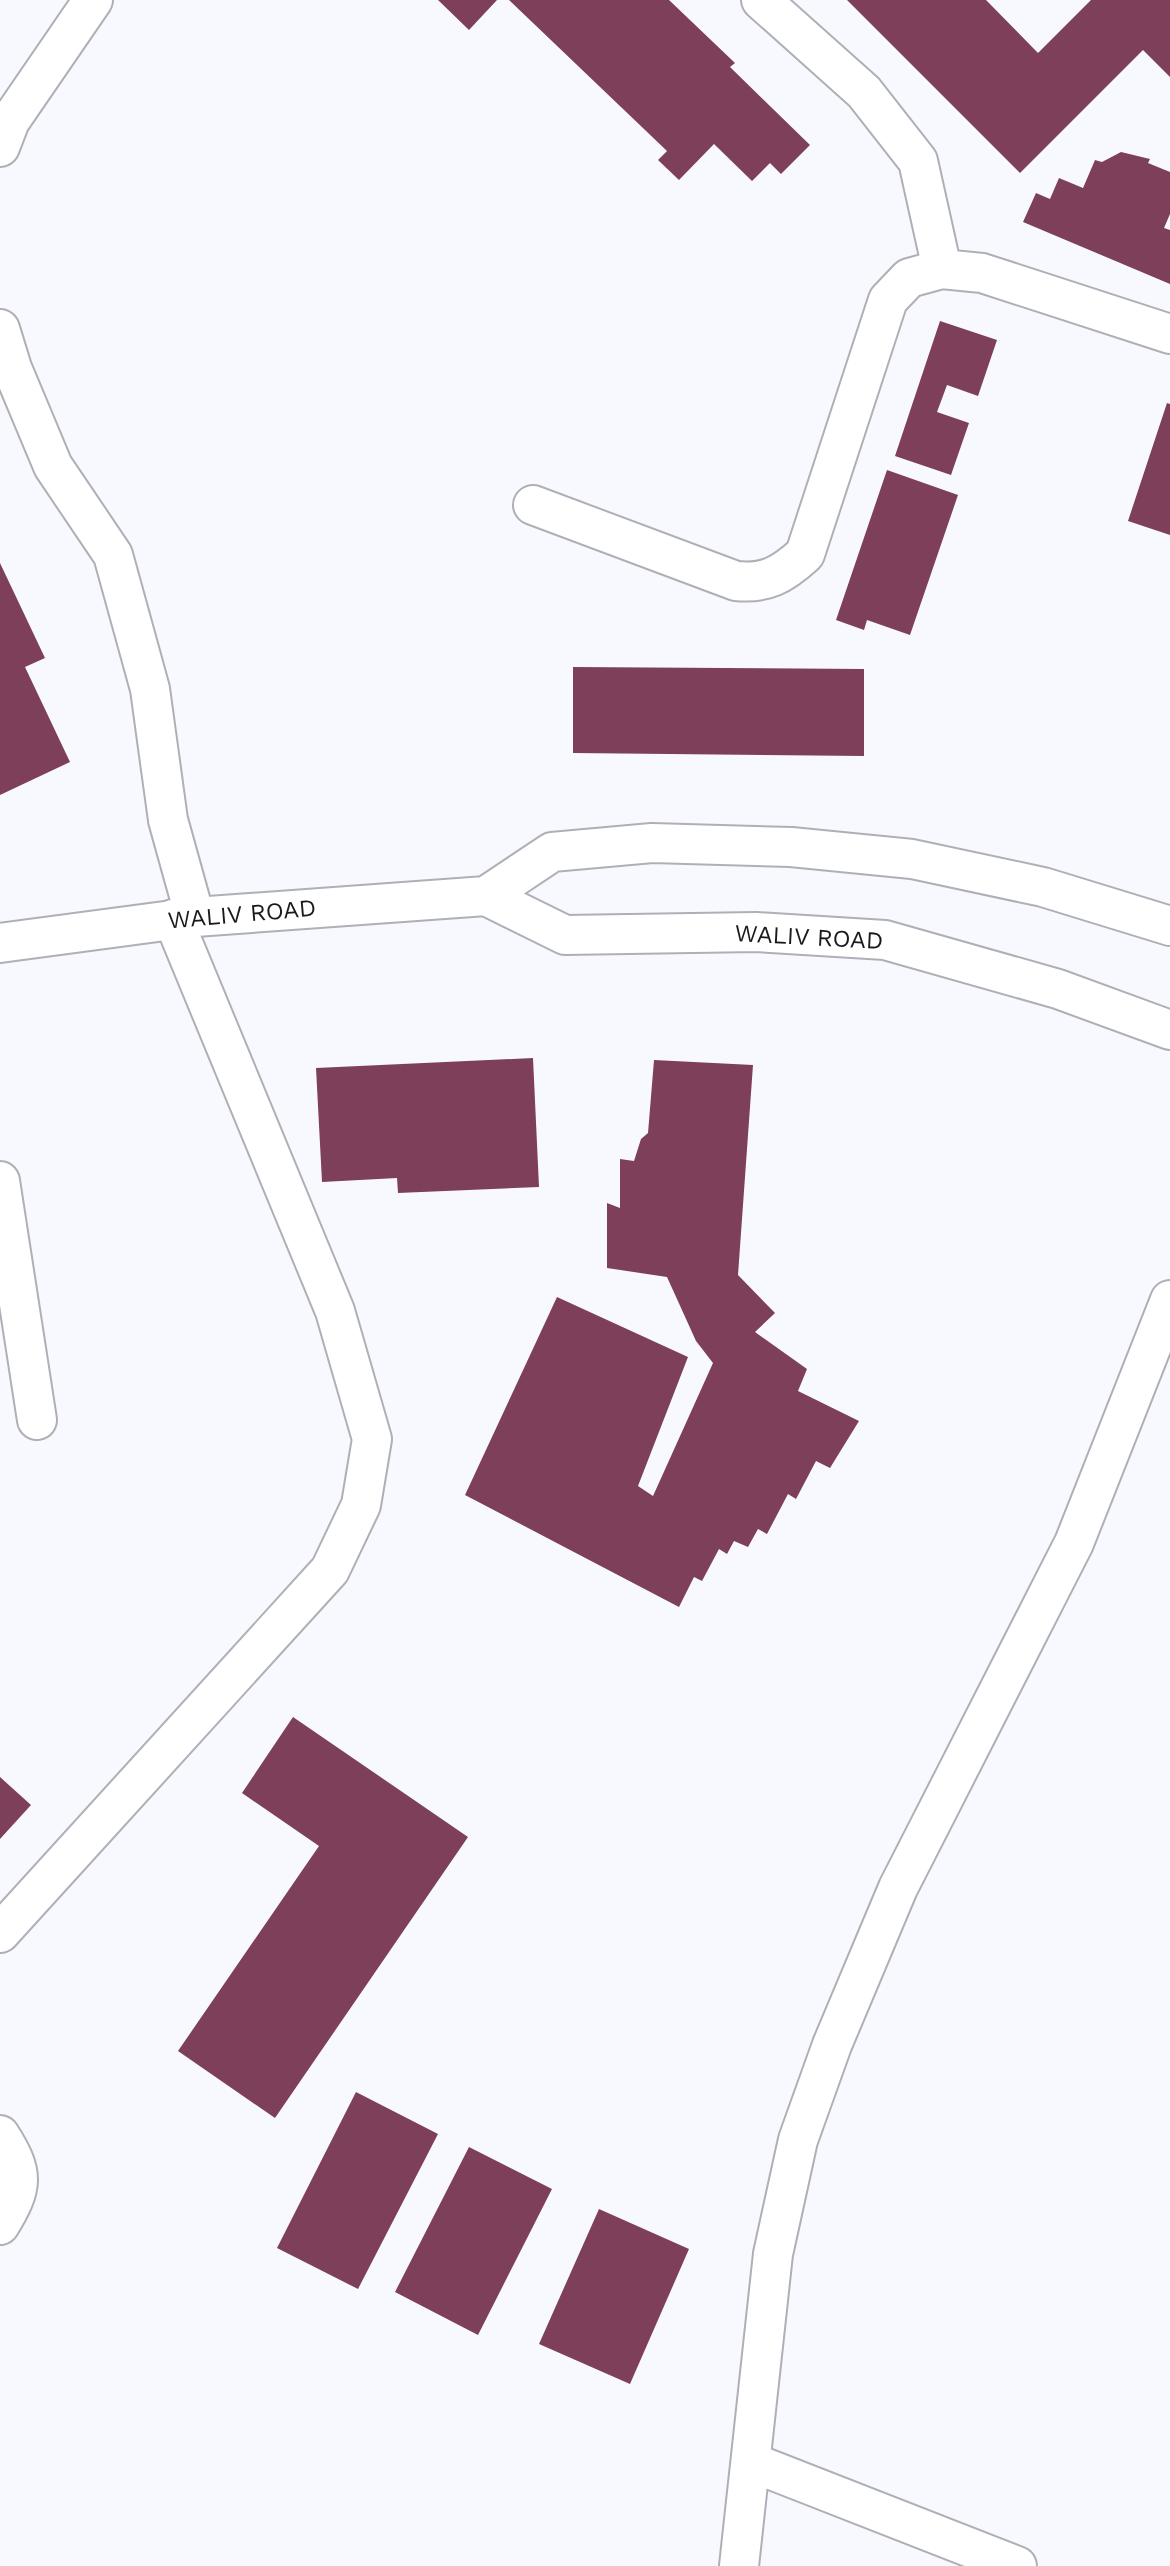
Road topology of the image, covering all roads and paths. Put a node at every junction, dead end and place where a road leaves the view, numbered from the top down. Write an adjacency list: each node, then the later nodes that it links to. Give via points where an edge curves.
1 (93, 0): 3 (street, via 10,121)
2 (761, 0): 4 (street, via 864,92 918,161)
3 (0, 147)
4 (942, 269): 6 (street, via 982,273); 7 (street, via 909,278 888,300 805,554 783,574 757,583 736,581)
5 (0, 329): 9 (street, via 53,466 113,555 150,690)
6 (1170, 334)
7 (533, 505)
8 (486, 896): 9 (street, WALIV ROAD); 10 (street, WALIV ROAD, via 552,852 652,843 791,847 912,859 1043,887); 12 (street, WALIV ROAD, via 565,935 756,932 885,940 1058,989)
9 (184, 918): 11 (street, WALIV ROAD); 16 (street, via 335,1311 372,1440 361,1504 330,1570)
10 (1170, 926)
11 (0, 943)
12 (1170, 1030)
13 (0, 1181): 15 (street)
14 (1170, 1300): 19 (street, via 1074,1543 898,1888 832,2045 798,2140 773,2254)
15 (37, 1420)
16 (0, 1933)
17 (0, 2135): 18 (street, via 18,2170 18,2196)
18 (0, 2225)
19 (751, 2462): 20 (street); 21 (street)
20 (739, 2566)
21 (1017, 2566)

